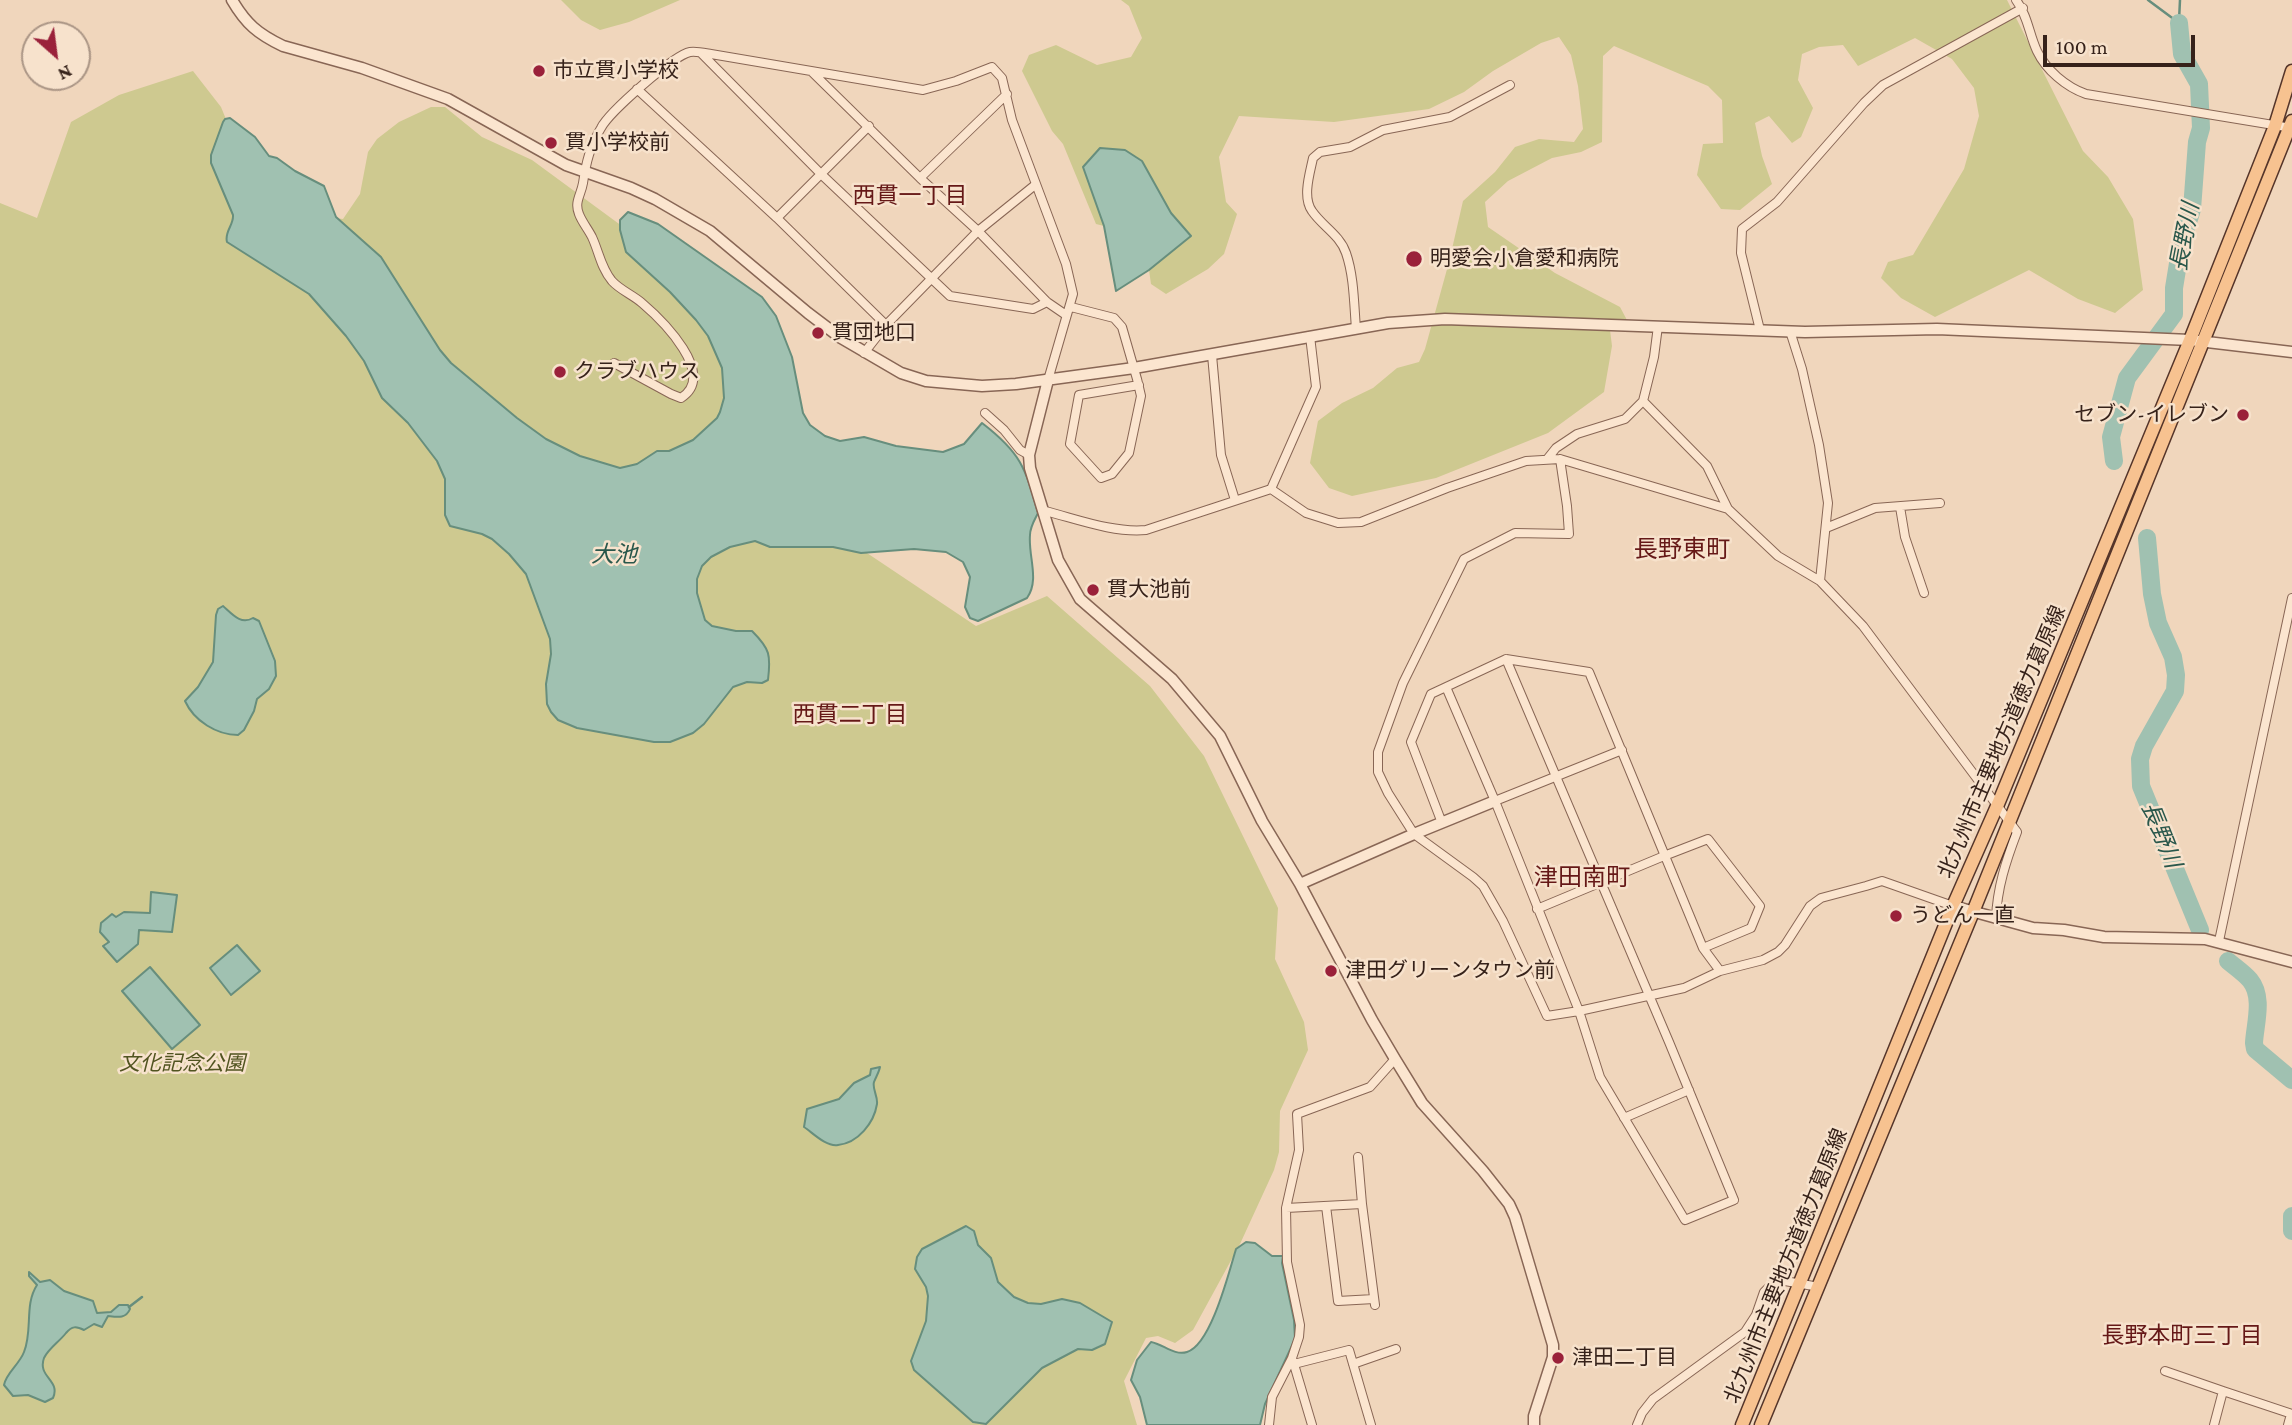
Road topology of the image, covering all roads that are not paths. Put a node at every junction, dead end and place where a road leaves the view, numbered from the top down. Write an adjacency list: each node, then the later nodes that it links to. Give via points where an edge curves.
1 (232, 0): 13 (street, via 248,24 283,46 448,99 543,153)
2 (2016, 0): 3 (street)
3 (2023, 8): 12 (street, via 2037,51 2062,83 2074,90); 26 (street, via 1883,85 1777,202 1742,229 1741,253)
4 (701, 53): 6 (street); 8 (street, via 688,52); 14 (street)
5 (2292, 71): 12 (main road, 北九州市主要地方道徳力葛原線)
6 (813, 72): 9 (street, via 923,90 992,67); 11 (street)
7 (1510, 85): 25 (street, via 1450,117 1383,130 1350,148 1320,152 1313,158 1307,188 1310,209 1346,251)
8 (637, 89): 13 (street, via 601,126); 17 (street)
9 (1007, 94): 15 (street); 16 (street)
10 (2291, 125): 12 (street); 29 (main road, 北九州市主要地方道徳力葛原線)
11 (869, 126): 14 (street); 15 (street)
12 (2275, 126): 29 (main road, 北九州市主要地方道徳力葛原線)
13 (583, 170): 31 (street, via 655,199 710,231); 33 (street, via 578,212 603,268 614,283 671,330 694,377 689,393 681,398)
14 (821, 174): 17 (street); 19 (street)
15 (920, 178): 18 (street)
16 (1035, 185): 18 (street); 21 (street, via 1066,264)
17 (777, 218): 23 (street)
18 (978, 231): 19 (street); 20 (street)
19 (931, 279): 20 (street, via 950,296 1033,309); 23 (street)
20 (1047, 302): 22 (street)
21 (1071, 307): 22 (street); 34 (street, via 1114,317 1122,327)
22 (1066, 315): 35 (street)
23 (886, 325): 31 (street)
24 (1658, 326): 25 (street, via 1445,319); 26 (street); 37 (street)
25 (1356, 329): 28 (street)
26 (1760, 330): 27 (street)
27 (1790, 331): 29 (street, via 1937,329); 48 (street, via 1819,445 1828,503)
28 (1310, 336): 32 (street); 42 (street, via 1316,387)
29 (2196, 342): 30 (street); 57 (main road, 北九州市主要地方道徳力葛原線); 58 (main road, 北九州市主要地方道徳力葛原線)
30 (2292, 352)
31 (864, 353): 35 (street, via 901,373 951,385)
32 (1212, 355): 34 (street); 43 (street, via 1221,455)
33 (614, 363)
34 (1134, 368): 35 (street); 36 (street)
35 (1048, 380): 39 (street)
36 (1139, 385): 36 (street, via 1141,396 1129,453 1112,474 1101,478 1070,444 1079,395)
37 (1643, 401): 40 (street, via 1625,419 1577,434); 46 (street, via 1707,466)
38 (985, 413): 39 (street)
39 (1029, 455): 47 (street)
40 (1548, 458): 41 (street); 42 (street, via 1447,488 1361,522 1338,523 1306,513)
41 (1560, 458): 46 (street); 60 (street, via 1569,534 1515,533 1464,559 1403,682 1378,752 1378,772)
42 (1271, 489): 43 (street)
43 (1235, 500): 47 (street, via 1133,531)
44 (1940, 503): 45 (street)
45 (1900, 506): 48 (street, via 1875,508); 50 (street)
46 (1728, 509): 49 (street, via 1778,556)
47 (1045, 511): 63 (street, via 1058,560 1080,599 1172,679 1220,736)
48 (1826, 528): 49 (street)
49 (1820, 581): 57 (street, via 1863,626)
50 (1924, 593)
51 (2292, 598): 68 (street)
52 (1506, 659): 53 (street); 54 (street, via 1589,672); 55 (street)
53 (1446, 687): 56 (street); 59 (street, via 1431,694 1411,742)
54 (1622, 750): 55 (street); 61 (street)
55 (1556, 775): 56 (street); 62 (street)
56 (1495, 801): 59 (street); 65 (street)
57 (1998, 804): 58 (street); 64 (main road, 北九州市主要地方道徳力葛原線)
58 (2010, 820): 66 (main road, 北九州市主要地方道徳力葛原線); 67 (street, via 2017,832 2003,870)
59 (1442, 823): 60 (street)
60 (1414, 834): 63 (street); 73 (street, via 1483,887 1547,1016)
61 (1664, 856): 62 (street); 69 (street); 69 (street, via 1708,839 1760,906 1751,928)
62 (1601, 882): 65 (street); 72 (street)
63 (1300, 884): 74 (street)
64 (1953, 906): 66 (street); 71 (street, via 1882,881 1874,883 1822,898 1810,906 1778,952); 81 (main road, 北九州市主要地方道徳力葛原線)
65 (1537, 909): 73 (street)
66 (1973, 912): 67 (street); 82 (main road, 北九州市主要地方道徳力葛原線)
67 (1996, 919): 68 (street, via 2104,937)
68 (2218, 941): 70 (street)
69 (1703, 948): 71 (street)
70 (2292, 962)
71 (1720, 971): 72 (street, via 1684,988)
72 (1648, 996): 73 (street); 75 (street)
73 (1578, 1011): 76 (street, via 1600,1077)
74 (1395, 1059): 80 (street, via 1370,1087 1297,1114 1299,1150); 92 (street, via 1422,1103 1483,1171 1515,1217 1553,1345)
75 (1689, 1090): 76 (street); 76 (street, via 1734,1200 1685,1220)
76 (1624, 1118)
77 (1359, 1157): 78 (street)
78 (1362, 1204): 79 (street); 79 (street, via 1374,1302 1338,1301)
79 (1326, 1206): 80 (street)
80 (1286, 1208): 84 (street, via 1287,1262 1300,1325)
81 (1800, 1284): 82 (street); 93 (street, via 1773,1283 1745,1332 1653,1399); 94 (main road, 北九州市主要地方道徳力葛原線)
82 (1819, 1287): 95 (main road, 北九州市主要地方道徳力葛原線)
83 (1396, 1349): 85 (street)
84 (1293, 1361): 85 (street, via 1349,1350); 89 (street, via 1272,1397); 90 (street)
85 (1353, 1364): 91 (street)
86 (2165, 1371): 87 (street)
87 (2223, 1391): 88 (street); 96 (street)
88 (2292, 1414): 97 (street)
89 (1269, 1425)
90 (1312, 1425)
91 (1371, 1425)
92 (1534, 1425)
93 (1637, 1425)
94 (1742, 1425)
95 (1761, 1425)
96 (2214, 1425)
97 (2288, 1425)

